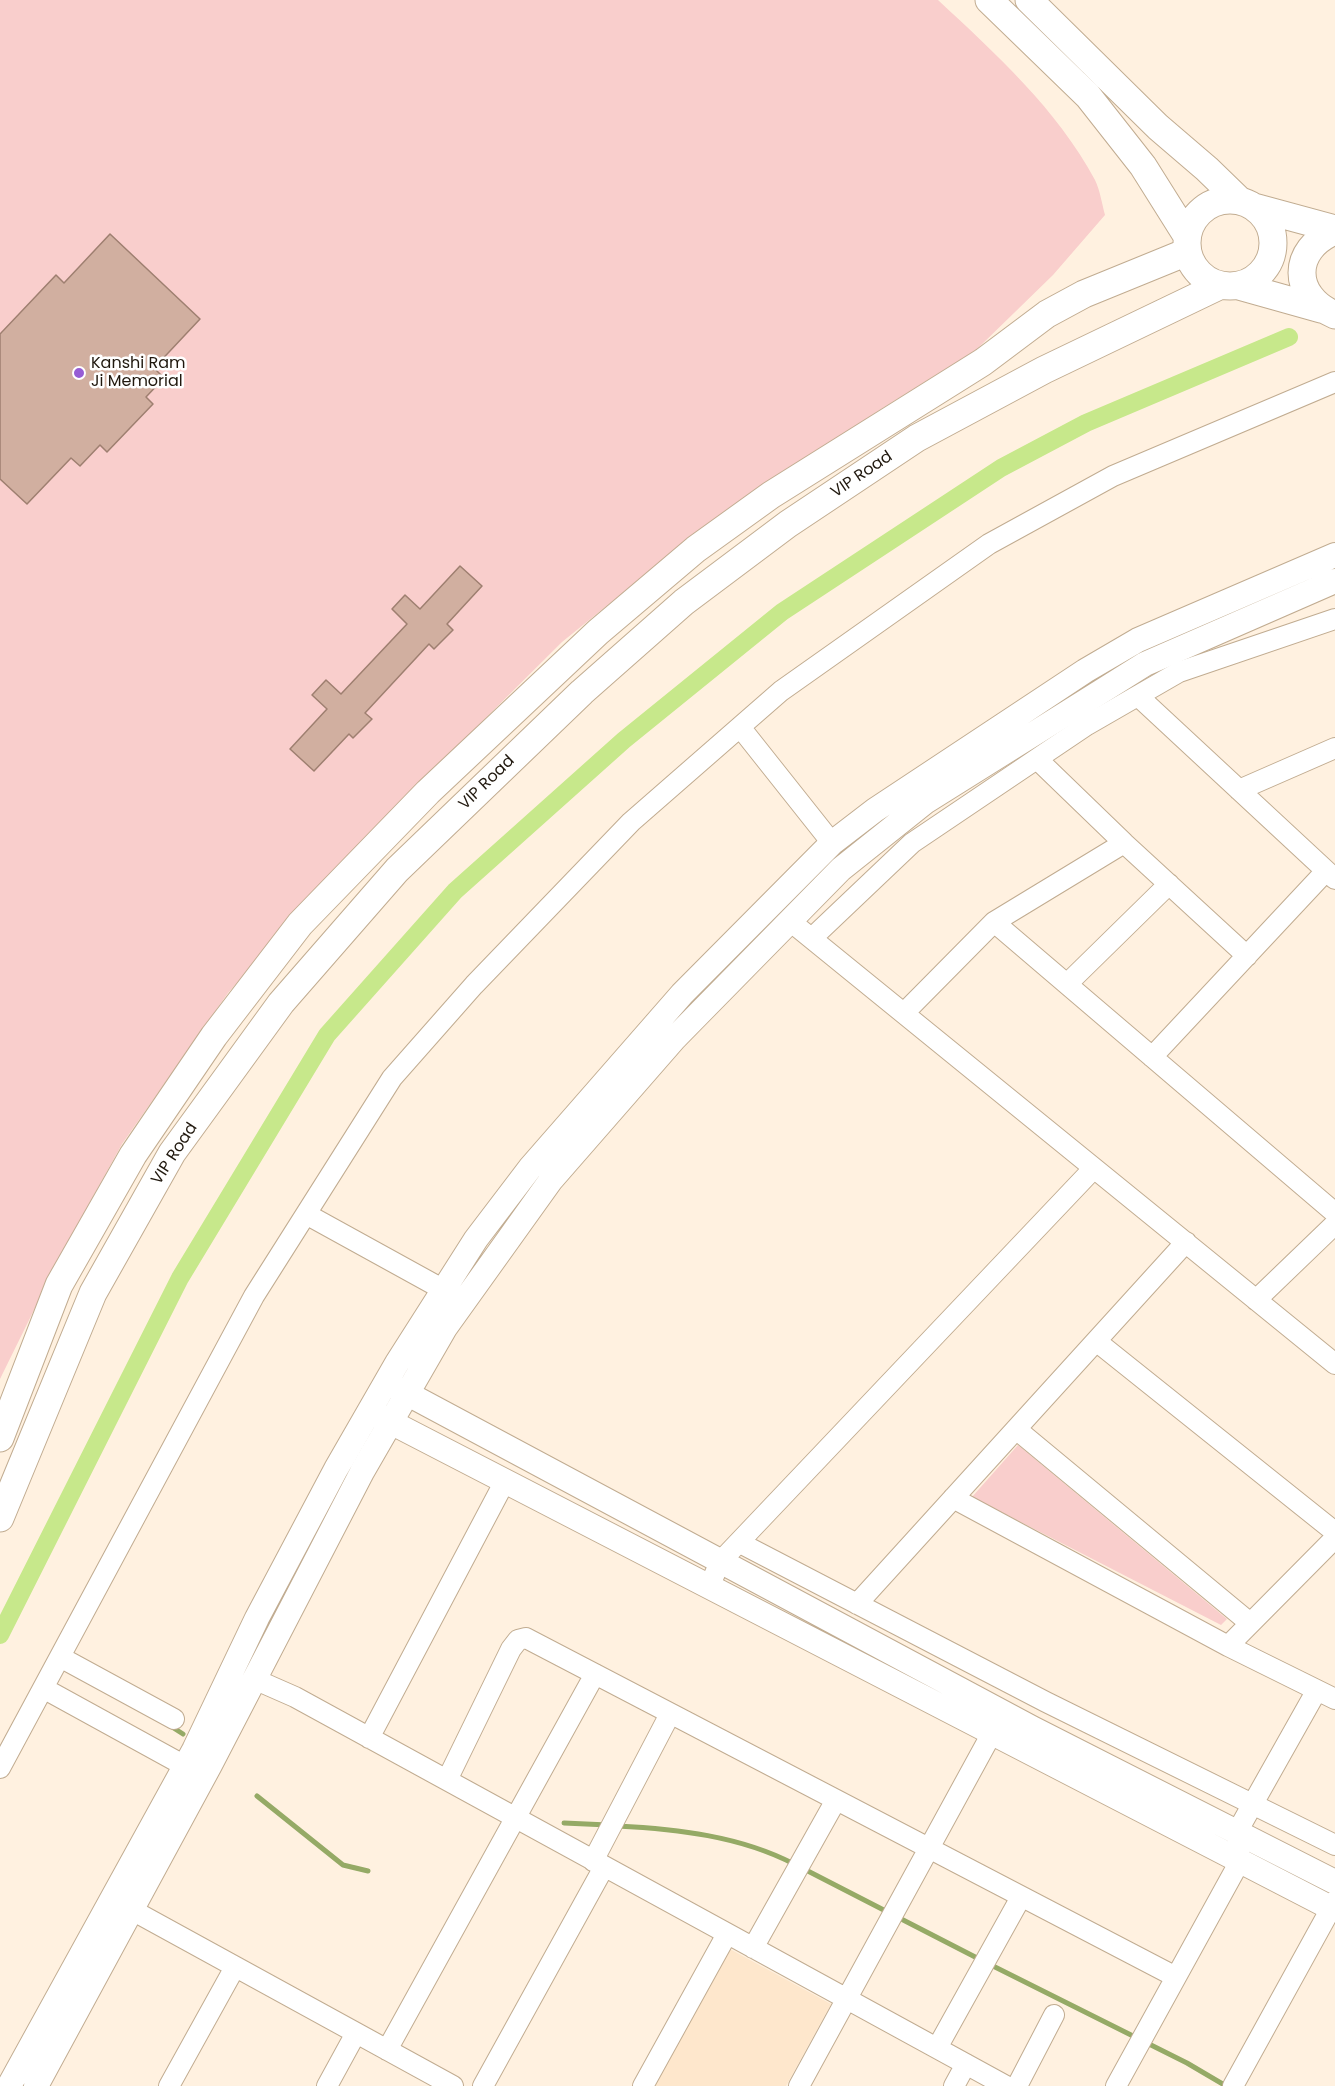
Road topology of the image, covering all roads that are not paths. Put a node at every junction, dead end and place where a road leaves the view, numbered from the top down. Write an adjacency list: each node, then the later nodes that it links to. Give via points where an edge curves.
1 (989, 0): 5 (main road, via 1088,96 1143,166)
2 (1029, 0): 3 (main road, via 1158,127)
3 (1247, 204): 4 (main road); 5 (main road, via 1222,201 1206,207 1193,220); 6 (main road, via 1266,219 1273,251 1266,267 1254,279)
4 (1335, 230): 7 (main road, via 1309,249 1302,266 1309,297)
5 (1187, 244): 6 (main road, via 1194,267 1205,279); 42 (main road, VIP Road, via 1047,314 983,362 771,495 696,549 598,633 428,792 300,924 214,1036 133,1155 59,1285)
6 (1229, 286): 7 (main road); 43 (main road, VIP Road, via 1044,370 917,438 788,524 684,603 599,677 397,870 281,1003 172,1153 93,1293)
7 (1328, 312)
8 (1335, 382): 13 (street, via 1113,476 989,544 781,691)
9 (1335, 555): 17 (street, via 1138,640 895,797)
10 (1335, 581): 21 (street, via 1145,664 925,802 841,869)
11 (1335, 619): 12 (street, via 1179,672)
12 (1138, 696): 15 (street); 16 (street)
13 (740, 727): 17 (street); 30 (street, via 631,822 474,985 392,1078)
14 (1335, 748): 16 (street)
15 (1037, 759): 18 (street); 23 (street, via 912,843)
16 (1239, 790): 19 (street)
17 (832, 843): 33 (street, via 682,994 530,1168 476,1239)
18 (1124, 843): 20 (street); 22 (street)
19 (1331, 875): 24 (street)
20 (1169, 884): 24 (street); 25 (street)
21 (790, 921): 23 (street); 38 (street, via 674,1039 551,1180 446,1328)
22 (994, 922): 25 (street); 26 (street)
23 (812, 938): 26 (street)
24 (1247, 956): 27 (street)
25 (1067, 984): 27 (street)
26 (904, 1013): 28 (street)
27 (1152, 1057): 29 (street)
28 (1094, 1168): 32 (street); 49 (street)
29 (1335, 1213)
30 (306, 1214): 33 (street); 55 (street, via 254,1296)
31 (1335, 1224): 34 (street)
32 (1185, 1242): 34 (street); 35 (street)
33 (444, 1290): 37 (street)
34 (1256, 1300): 36 (street)
35 (1095, 1341): 41 (street); 47 (street)
36 (1335, 1364)
37 (386, 1382): 38 (street); 39 (street)
38 (407, 1394): 40 (street); 50 (street)
39 (369, 1411): 40 (street); 65 (street, via 257,1618)
40 (391, 1422): 44 (street); 57 (street)
41 (1016, 1428): 45 (street); 53 (street)
42 (0, 1438)
43 (8, 1474): 46 (main road, VIP Road)
44 (505, 1481): 51 (street); 64 (street)
45 (953, 1498): 52 (street); 54 (street)
46 (0, 1518)
47 (1335, 1532)
48 (1335, 1538): 53 (street)
49 (740, 1543): 50 (street); 52 (street)
50 (720, 1562): 51 (street); 71 (street)
51 (710, 1587): 63 (street)
52 (857, 1604): 69 (street)
53 (1250, 1623): 54 (street)
54 (1228, 1646): 59 (street)
55 (60, 1657): 58 (street); 62 (street)
56 (596, 1674): 61 (street); 67 (street, via 526,1638 518,1640); 70 (street)
57 (254, 1679): 64 (street); 79 (street)
58 (43, 1688): 65 (street); 66 (street)
59 (1317, 1690): 60 (street); 69 (street)
60 (1335, 1699)
61 (670, 1714): 68 (street); 75 (street, via 606,1837)
62 (174, 1719)
63 (992, 1733): 73 (street); 74 (street)
64 (369, 1738): 67 (street)
65 (185, 1766): 91 (street)
66 (0, 1768)
67 (447, 1780): 70 (street)
68 (836, 1800): 73 (street); 81 (street)
69 (1252, 1804): 71 (street); 72 (street)
70 (516, 1818): 75 (street); 88 (street)
71 (1237, 1832): 74 (street); 76 (street)
72 (1335, 1845)
73 (929, 1848): 77 (street); 84 (street)
74 (1240, 1861): 78 (street); 83 (street)
75 (599, 1864): 80 (street); 96 (street)
76 (1335, 1882)
77 (1021, 1897): 83 (street); 87 (street)
78 (1334, 1906): 90 (street)
79 (132, 1910): 82 (street); 92 (street)
80 (727, 1934): 81 (street); 97 (street)
81 (753, 1948): 84 (street)
82 (235, 1967): 86 (street); 93 (street)
83 (1176, 1977): 102 (street)
84 (846, 1999): 87 (street); 98 (street)
85 (1054, 2015): 101 (street)
86 (356, 2033): 88 (street); 94 (street)
87 (936, 2048): 89 (street)
88 (387, 2050): 95 (street)
89 (966, 2064): 99 (street); 100 (street)
90 (1236, 2081)
91 (9, 2086)
92 (36, 2086)
93 (169, 2086)
94 (327, 2086)
95 (453, 2086)
96 (483, 2086)
97 (643, 2086)
98 (799, 2086)
99 (954, 2086)
100 (1006, 2086)
101 (1017, 2086)
102 (1116, 2086)

